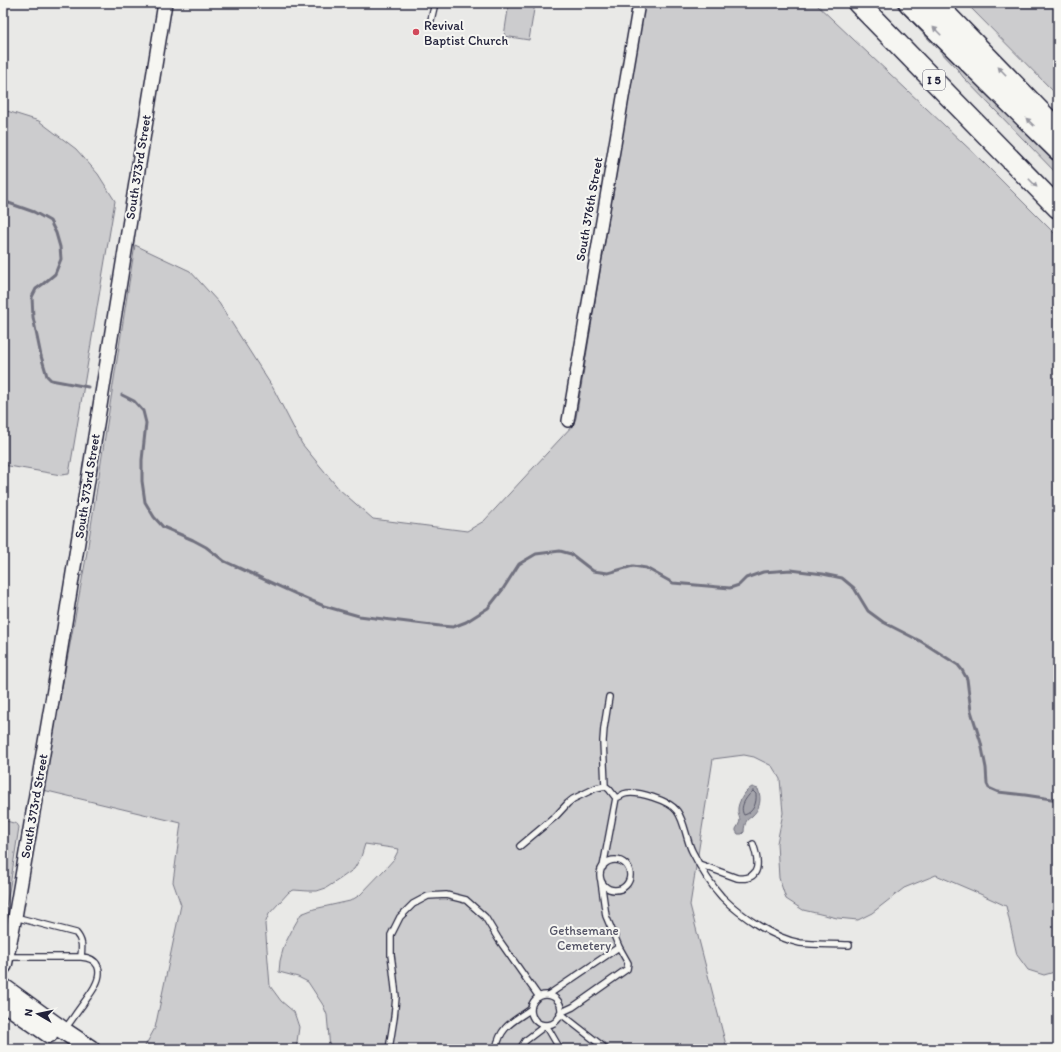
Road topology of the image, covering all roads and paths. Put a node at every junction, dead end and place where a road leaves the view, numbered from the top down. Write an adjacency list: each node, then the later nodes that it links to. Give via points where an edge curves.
1 (165, 3): 22 (street, South 373rd Street)
2 (435, 3): 8 (lane)
3 (639, 3): 13 (street, South 376th Street)
4 (858, 3): 11 (highway, I 5)
5 (876, 3): 11 (highway, I 5, via 996,133)
6 (909, 3): 10 (highway, one-way to 6)
7 (935, 3): 9 (highway, one-way to 7)
8 (431, 20)
9 (1058, 130)
10 (1058, 150)
11 (1009, 158): 12 (highway, I 5, one-way to 12)
12 (1058, 208)
13 (568, 421)
14 (609, 697): 15 (lane, via 603,741)
15 (605, 786): 16 (lane); 18 (lane, via 573,799)
16 (616, 798): 19 (lane, via 625,794 637,794 670,804 680,815 688,843); 20 (lane)
17 (753, 844): 19 (lane, via 758,862 757,869 748,878 737,878)
18 (520, 846)
19 (699, 864): 23 (lane, via 723,897 765,928 801,943)
20 (603, 867): 21 (lane, via 600,874); 21 (lane, via 612,860 620,861 628,869 630,876 625,887 618,890 610,889)
21 (602, 882): 24 (lane, via 606,916)
22 (15, 917): 25 (lane, via 76,933 82,944); 26 (street, South 373rd Street)
23 (849, 945)
24 (619, 947): 28 (lane); 32 (lane, via 628,963 627,969 573,1007)
25 (81, 957): 26 (lane); 34 (lane, via 94,960 98,967 98,977)
26 (5, 962)
27 (3, 987): 34 (main road)
28 (548, 995): 29 (lane); 32 (lane, via 559,1003)
29 (538, 997): 31 (lane); 37 (lane, via 485,918 466,900 446,895 428,896 413,904 400,917 391,934 396,997)
30 (3, 1002): 35 (main road)
31 (531, 1009): 33 (lane, via 536,1022); 38 (lane, via 502,1031)
32 (560, 1013): 33 (lane, via 555,1022); 41 (lane)
33 (546, 1025): 39 (lane, via 525,1041); 40 (lane)
34 (64, 1031): 36 (main road)
35 (70, 1049)
36 (90, 1049)
37 (389, 1049)
38 (496, 1049)
39 (520, 1049)
40 (560, 1049)
41 (606, 1049)

